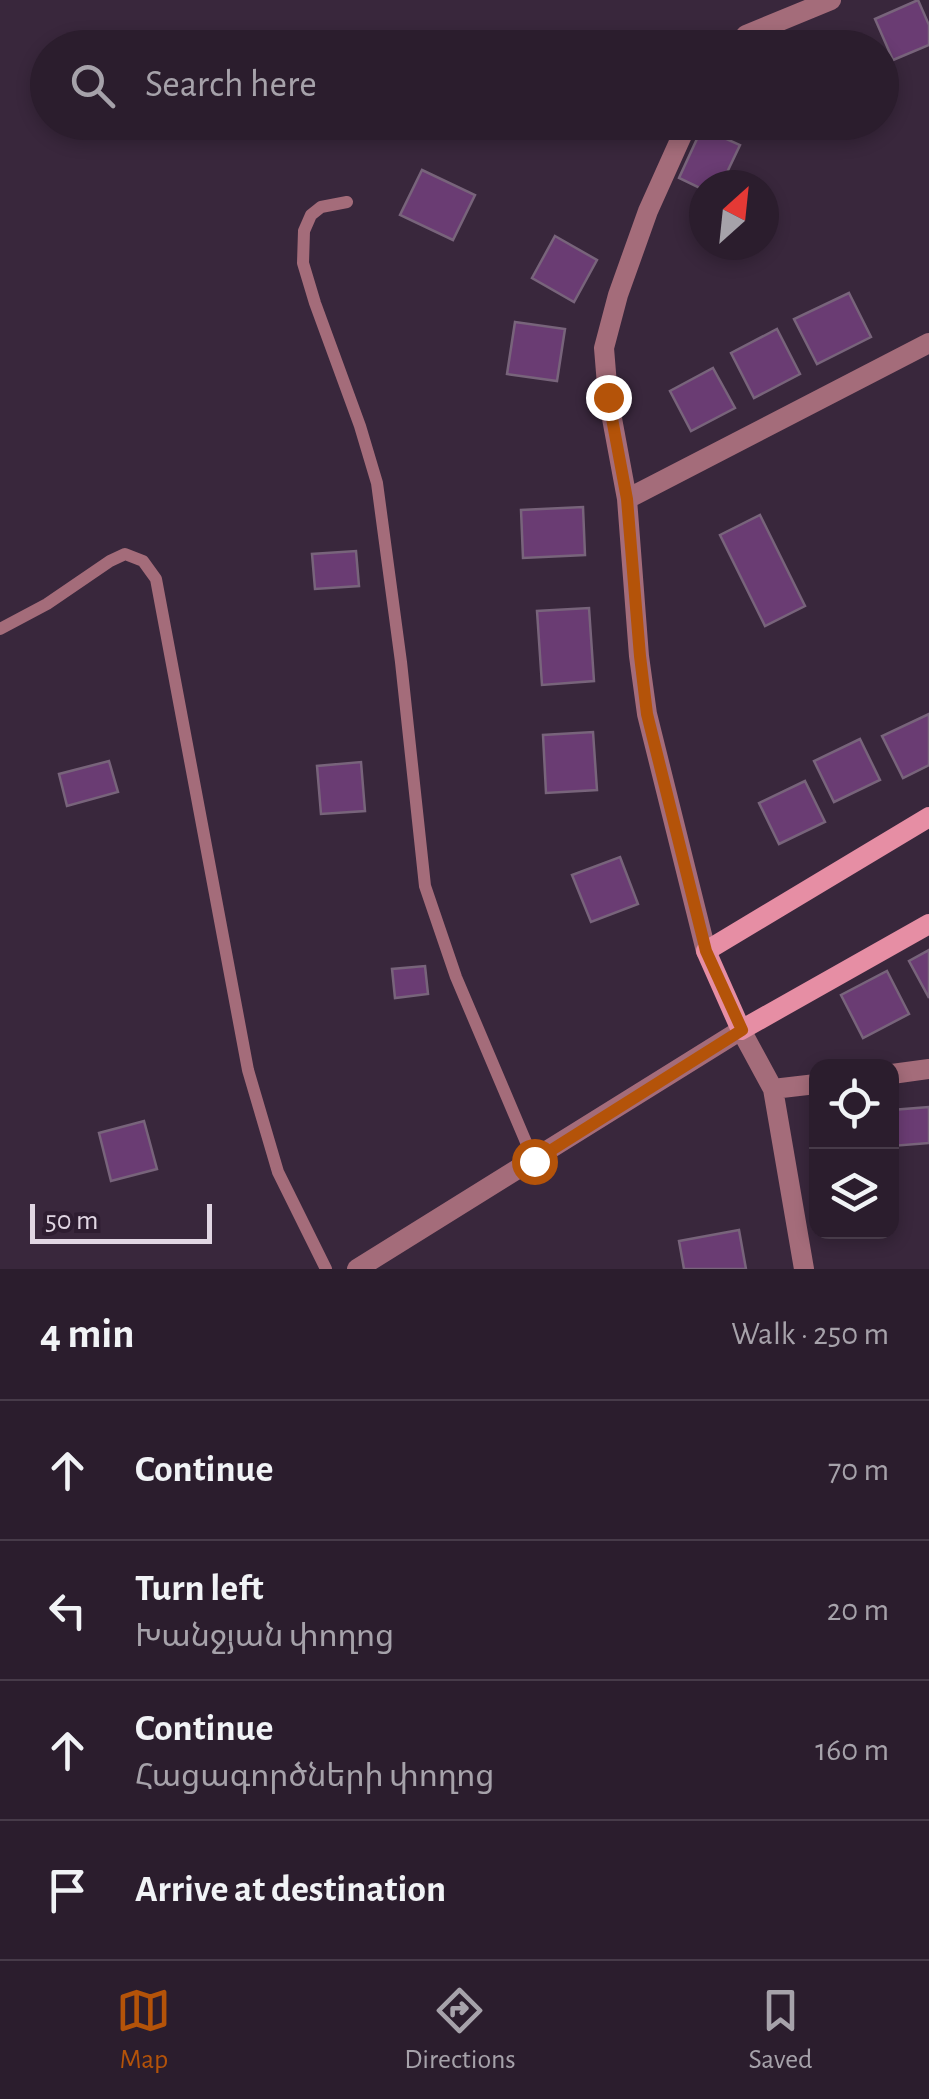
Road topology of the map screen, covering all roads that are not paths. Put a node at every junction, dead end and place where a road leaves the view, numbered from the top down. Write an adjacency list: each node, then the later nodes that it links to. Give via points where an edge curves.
1 (832, 0): 2 (street)
2 (756, 30)
3 (680, 140): 6 (street, via 648,210 604,348)
4 (347, 202): 16 (lane, via 312,215 303,263 377,483 425,886)
5 (929, 343): 6 (street)
6 (627, 499): 10 (street, via 647,714)
7 (0, 629): 17 (lane, via 125,554 143,561 156,579 248,1070 278,1172)
8 (929, 817): 10 (street)
9 (929, 924): 11 (street)
10 (706, 951): 11 (street)
11 (742, 1030): 15 (street); 16 (street)
12 (929, 1069): 13 (street)
13 (899, 1073)
14 (809, 1085): 15 (street)
15 (773, 1089): 19 (street)
16 (534, 1161): 18 (street)
17 (326, 1269)
18 (357, 1269)
19 (804, 1269)

